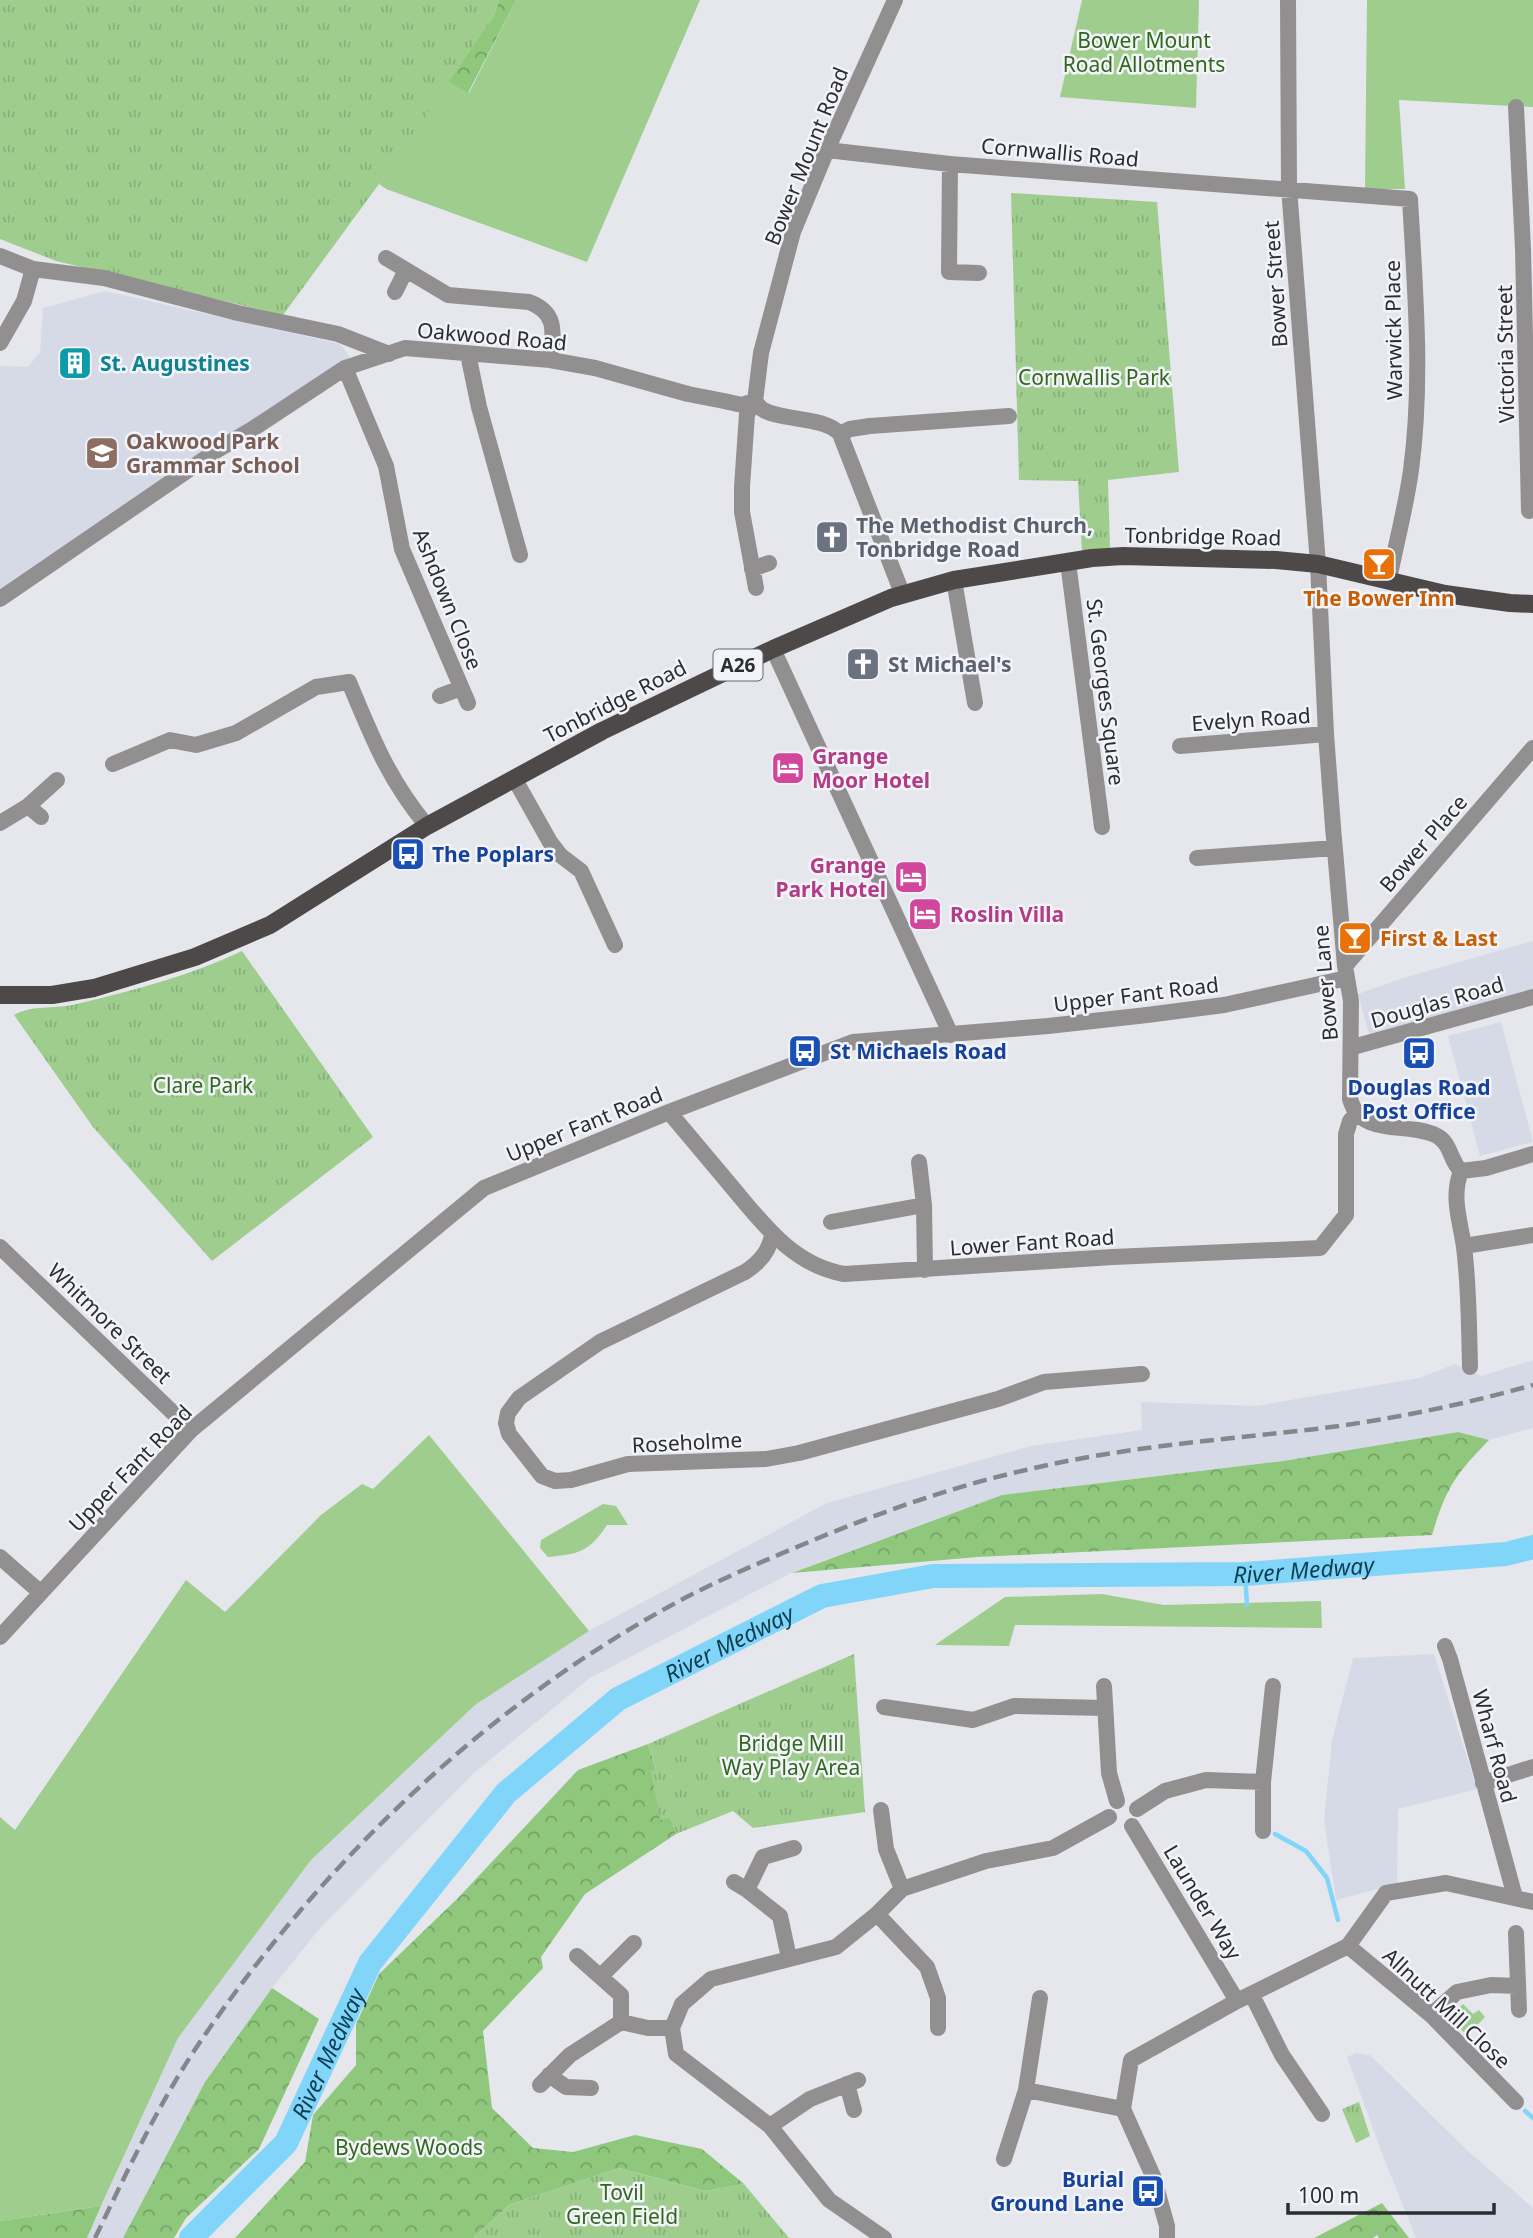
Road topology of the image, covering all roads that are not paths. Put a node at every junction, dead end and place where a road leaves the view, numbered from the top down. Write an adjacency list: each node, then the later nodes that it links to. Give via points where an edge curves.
1 (895, 0): 4 (street, Bower Mount Road)
2 (1288, 0): 6 (street, Bower Street)
3 (1516, 107): 7 (street, Victoria Street)
4 (827, 150): 5 (street, Cornwallis Road); 19 (street, Bower Mount Road, via 793,232 761,353)
5 (950, 164): 6 (street, Cornwallis Road); 12 (street, via 949,272)
6 (1289, 188): 27 (street, Bower Street); 30 (street, Warwick Place, via 1410,199 1417,316 1416,403 1411,470)
7 (1528, 249): 22 (street, Victoria Street)
8 (0, 256): 10 (street)
9 (386, 258): 11 (street)
10 (33, 269): 14 (street, via 24,301); 15 (street, via 104,278 338,334)
11 (406, 270): 13 (street); 17 (street, via 448,295 541,307 553,328)
12 (979, 273)
13 (395, 292)
14 (0, 343)
15 (389, 354): 16 (street, Oakwood Road, via 405,348); 18 (street, Oakwood Road)
16 (468, 354): 17 (street, Oakwood Road); 24 (street)
17 (550, 360): 19 (street, Oakwood Road, via 688,394 742,404)
18 (345, 368): 33 (street, Oakwood Road); 36 (street, Ashdown Close, via 386,466 402,550 465,696)
19 (755, 401): 21 (street, via 762,410 836,429); 28 (street, Bower Mount Road, via 747,414 741,487)
20 (1009, 416): 21 (street, via 870,426)
21 (840, 434): 32 (street)
22 (1531, 489): 23 (street, Victoria Street)
23 (1529, 511)
24 (520, 555)
25 (1068, 562): 27 (main road, Tonbridge Road / A26, via 1122,556); 29 (main road, Tonbridge Road / A26); 48 (street, St. Georges Square)
26 (769, 564): 28 (street)
27 (1318, 564): 30 (main road, Tonbridge Road / A26); 38 (street, Bower Lane)
28 (752, 569): 31 (street, Bower Mount Road)
29 (954, 580): 32 (main road, Tonbridge Road / A26); 37 (street)
30 (1389, 580): 34 (main road, Tonbridge Road / A26, via 1445,594)
31 (756, 588)
32 (902, 593): 35 (main road, Tonbridge Road / A26)
33 (0, 599)
34 (1533, 604)
35 (773, 649): 42 (main road, Tonbridge Road / A26); 55 (street)
36 (440, 696)
37 (975, 703)
38 (1326, 734): 39 (street, Evelyn Road); 49 (street, Bower Lane)
39 (1180, 746)
40 (1533, 748): 52 (street, Bower Place)
41 (113, 764): 47 (street, via 170,740 196,745 236,733 316,687 349,682 384,765)
42 (514, 778): 47 (main road, Tonbridge Road / A26); 51 (street, via 550,842 581,871)
43 (57, 780): 44 (street)
44 (28, 806): 45 (street); 46 (street)
45 (41, 817)
46 (0, 823)
47 (427, 826): 53 (main road, Tonbridge Road / A26, via 270,925 195,957 94,988 52,995)
48 (1102, 827)
49 (1334, 848): 50 (street); 52 (street, Bower Lane)
50 (1197, 858)
51 (615, 945)
52 (1346, 972): 55 (street, Upper Fant Road, via 1224,1004); 56 (street, Bower Lane)
53 (0, 995)
54 (1533, 998): 56 (street, Douglas Road)
55 (951, 1035): 57 (street, Upper Fant Road, via 844,1045)
56 (1353, 1047): 58 (street, Bower Lane, via 1350,1099)
57 (669, 1112): 64 (street, Lower Fant Road); 71 (street, Upper Fant Road, via 484,1188)
58 (1357, 1113): 61 (street, via 1385,1127 1436,1135); 68 (street, Lower Fant Road, via 1346,1133 1346,1215 1320,1248)
59 (1533, 1154): 61 (street)
60 (919, 1161): 62 (street)
61 (1461, 1171): 66 (street, via 1456,1206)
62 (924, 1205): 63 (street); 68 (street)
63 (831, 1222)
64 (772, 1234): 68 (street, Lower Fant Road, via 820,1268 844,1275); 70 (street, Roseholme, via 762,1258 746,1272 600,1342 519,1398 508,1413 509,1434 542,1475 571,1480 628,1464 766,1460 986,1403 1044,1382)
65 (1533, 1235): 66 (street)
66 (1464, 1246): 69 (street)
67 (0, 1247): 71 (street, Whitmore Street)
68 (925, 1270)
69 (1470, 1367)
70 (1142, 1374)
71 (191, 1430): 73 (street, Upper Fant Road)
72 (0, 1558): 73 (street)
73 (41, 1593): 74 (street, Upper Fant Road)
74 (0, 1637)
75 (1445, 1646): 82 (street, Wharf Road)
76 (1104, 1686): 79 (street)
77 (1273, 1686): 81 (street)
78 (884, 1707): 79 (street, via 973,1720 1014,1706)
79 (1104, 1708): 83 (street, via 1109,1773)
80 (1533, 1767): 82 (street)
81 (1264, 1782): 84 (street, via 1206,1780 1165,1791); 88 (street)
82 (1483, 1783): 91 (street, Wharf Road)
83 (1117, 1801): 84 (street, via 1127,1800); 86 (street)
84 (1137, 1809): 87 (street)
85 (881, 1810): 90 (street, via 886,1849)
86 (1109, 1817): 87 (street, via 1119,1828); 90 (street, via 1053,1849 986,1861)
87 (1132, 1826): 102 (street, Launder Way)
88 (1263, 1831)
89 (794, 1848): 98 (street, via 763,1857 741,1886 780,1916)
90 (902, 1889): 93 (street)
91 (1515, 1897): 92 (street); 96 (street, via 1446,1884 1386,1894)
92 (1533, 1902)
93 (877, 1914): 98 (street, via 836,1947); 107 (street, via 927,1967 938,1998)
94 (1516, 1933): 100 (street)
95 (634, 1944): 99 (street)
96 (1348, 1946): 102 (street); 104 (street, Allnutt Mill Close)
97 (578, 1956): 99 (street)
98 (789, 1958): 106 (street, via 712,1979 682,2004)
99 (601, 1976): 105 (street, via 621,1995)
100 (1518, 1986): 103 (street); 104 (street, via 1491,1984 1457,1992)
101 (1041, 1998): 109 (street)
102 (1245, 1998): 111 (street, via 1131,2060); 113 (street, Launder Way)
103 (1519, 2010)
104 (1431, 2015): 110 (street, Allnutt Mill Close)
105 (621, 2022): 106 (street); 108 (street, via 570,2055 544,2080)
106 (672, 2028): 114 (street, via 676,2054)
107 (938, 2028)
108 (591, 2088)
109 (1026, 2090): 111 (street); 115 (street)
110 (1516, 2102)
111 (1123, 2109): 117 (street, via 1153,2176)
112 (854, 2110): 114 (street, via 853,2082 810,2099)
113 (1322, 2114)
114 (770, 2126): 116 (street, via 829,2200)
115 (1004, 2158)
116 (884, 2238)
117 (1167, 2238)

